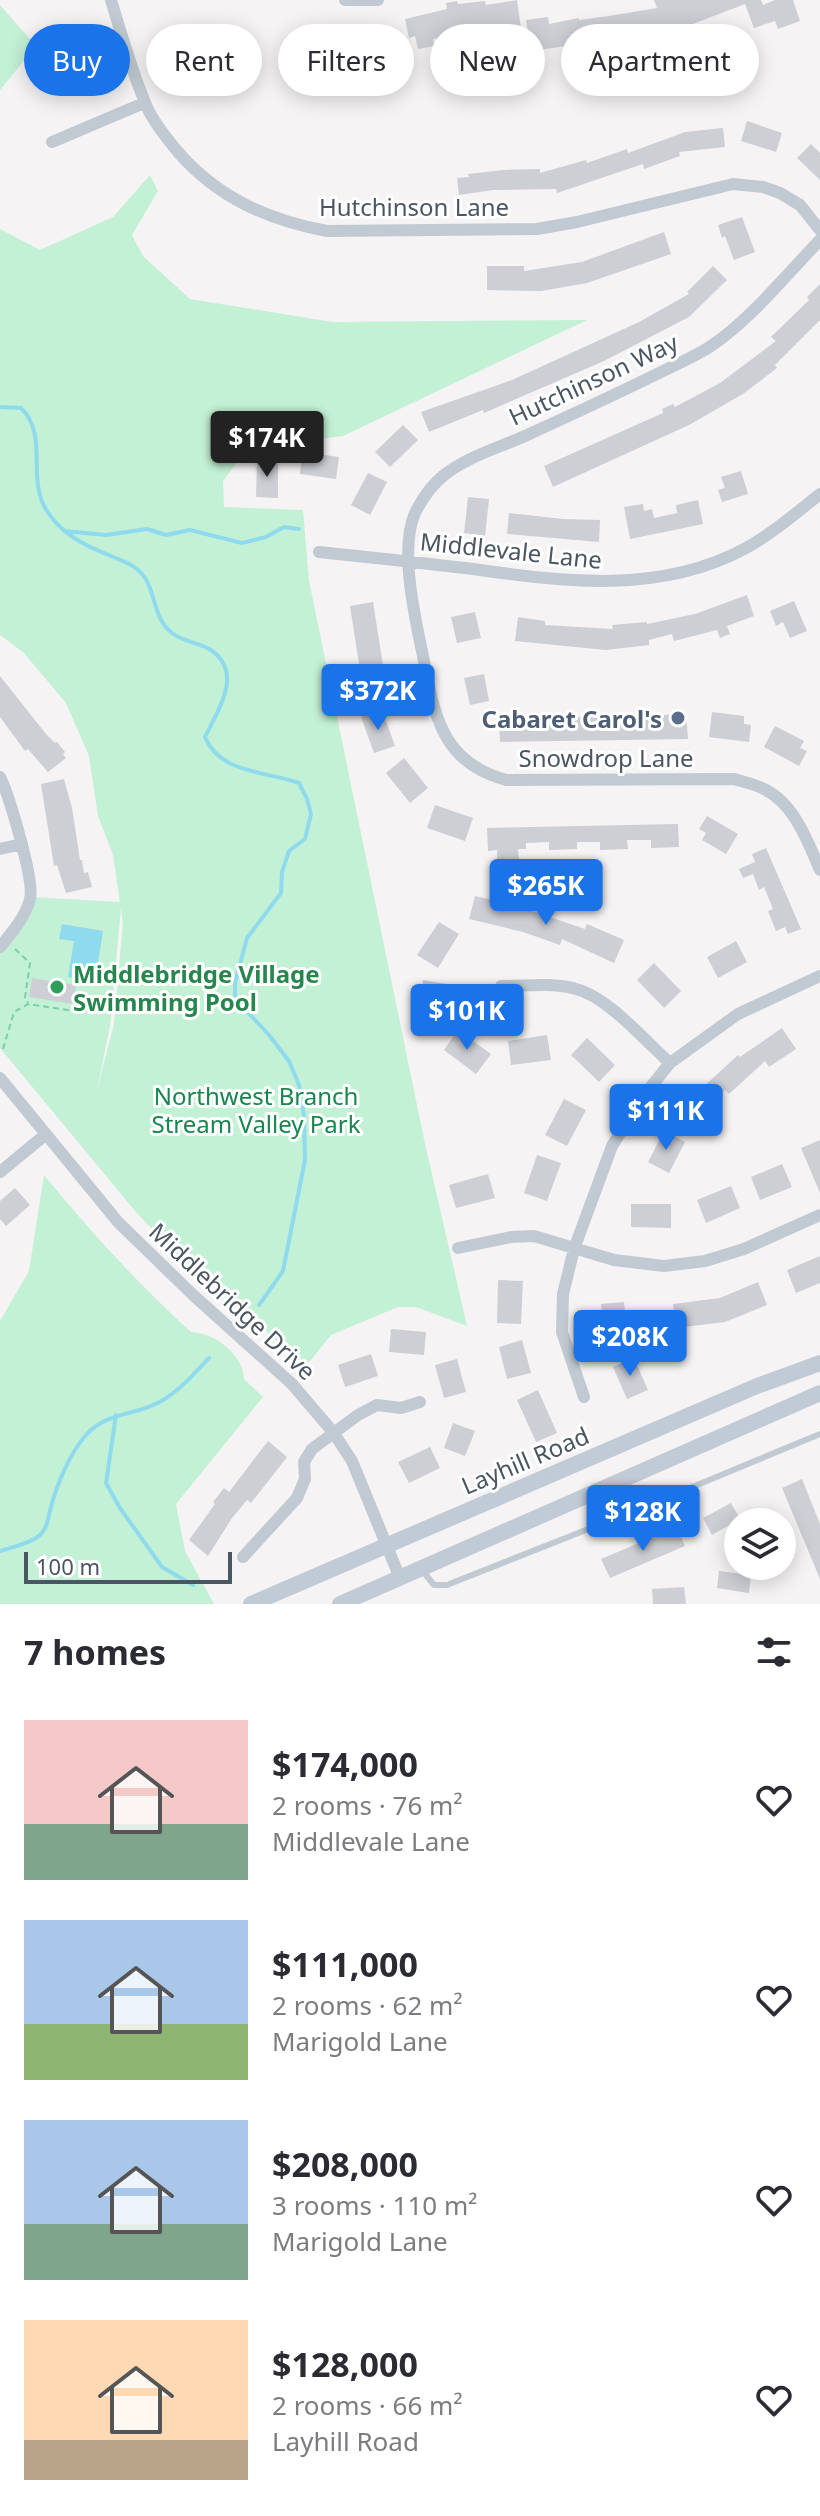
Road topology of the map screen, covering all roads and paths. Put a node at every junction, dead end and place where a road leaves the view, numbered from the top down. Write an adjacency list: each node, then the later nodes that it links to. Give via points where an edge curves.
1 (111, 0): 4 (street, Hutchinson Lane)
2 (345, 0): 3 (street)
3 (378, 0)
4 (144, 103): 5 (street); 6 (street, Hutchinson Lane, via 165,136 215,189 293,225 327,231 537,229 733,184 780,193 800,205)
5 (52, 142)
6 (820, 230)
7 (820, 240): 10 (street, Hutchinson Way, via 711,347 445,474 417,510 410,527)
8 (820, 494): 10 (street, Middlevale Lane, via 745,549 657,578 558,581)
9 (319, 552): 10 (street, Middlevale Lane)
10 (409, 561): 14 (street, Snowdrop Lane, via 432,704 439,729 462,757 506,780 734,779 778,799 804,832)
11 (0, 777): 12 (street)
12 (22, 844): 13 (street); 15 (street, via 31,897)
13 (0, 849)
14 (820, 870)
15 (6, 947): 19 (path, via 30,963)
16 (820, 976): 23 (street, via 738,1014)
17 (501, 986): 23 (street, via 557,985 596,997)
18 (54, 1001): 20 (path)
19 (28, 1004): 20 (path); 22 (path, via 14,1012)
20 (53, 1008): 21 (path)
21 (74, 1011)
22 (3, 1049)
23 (670, 1063): 29 (street, via 612,1146)
24 (0, 1078): 25 (street, Middlebridge Drive)
25 (45, 1135): 26 (street); 34 (street, Middlebridge Drive, via 118,1222 292,1384)
26 (0, 1172)
27 (820, 1215): 29 (street, via 705,1261 664,1266)
28 (458, 1248): 29 (street, via 534,1236)
29 (574, 1249): 32 (street, via 563,1294 562,1332)
30 (820, 1363): 36 (main road, Layhill Road)
31 (820, 1393): 38 (main road)
32 (584, 1397)
33 (420, 1402): 34 (street, via 401,1408 377,1405)
34 (333, 1432): 36 (street, Middlebridge Drive, via 352,1461); 37 (street, via 304,1462 305,1479 297,1498)
35 (820, 1434): 38 (lane, via 447,1585 434,1585)
36 (388, 1546): 39 (street, Middlebridge Drive); 40 (main road, Layhill Road)
37 (243, 1557)
38 (421, 1569): 39 (main road)
39 (400, 1578): 41 (main road)
40 (251, 1604)
41 (340, 1604)

